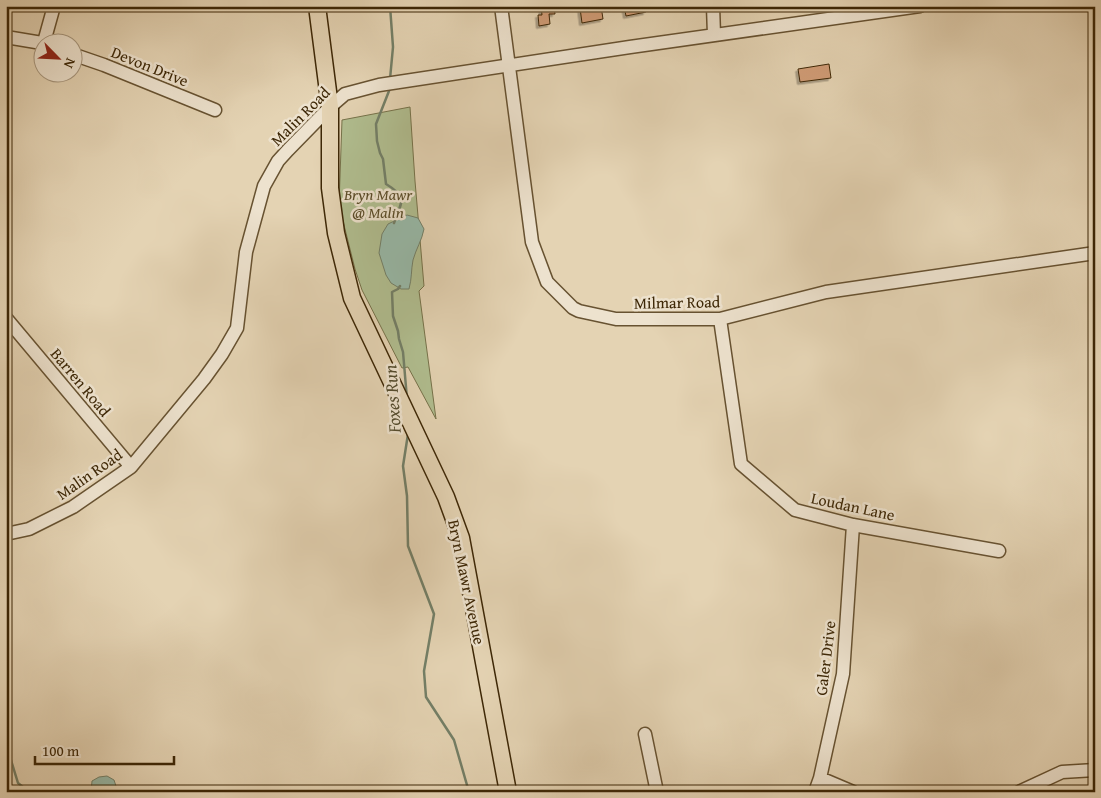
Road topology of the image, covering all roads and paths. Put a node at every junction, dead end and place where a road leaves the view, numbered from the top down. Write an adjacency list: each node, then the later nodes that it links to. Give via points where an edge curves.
1 (54, 6): 6 (street)
2 (317, 6): 12 (main road, Bryn Mawr Avenue)
3 (501, 6): 11 (street, Milmar Road)
4 (713, 6): 7 (street)
5 (920, 6): 7 (street, Malin Road)
6 (46, 32)
7 (714, 35): 11 (street, Malin Road)
8 (6, 37): 9 (street)
9 (32, 41)
10 (82, 57): 13 (street, Devon Drive)
11 (508, 65): 12 (street, Malin Road, via 389,83 345,94); 16 (street, Milmar Road, via 532,242 547,282 573,308 597,315 616,319)
12 (330, 107): 17 (street, Malin Road, via 278,161 264,186 246,252 237,328 204,379); 24 (main road, Bryn Mawr Avenue, via 330,188 336,233 352,298 446,497 461,538)
13 (215, 110)
14 (1095, 253): 16 (street, Milmar Road, via 826,292)
15 (6, 318): 17 (street, Barren Road)
16 (720, 319): 18 (street, Loudan Lane, via 741,464 795,510)
17 (131, 467): 19 (street, Malin Road, via 73,507 29,529)
18 (853, 525): 20 (street, Loudan Lane); 23 (street, Galer Drive, via 843,674)
19 (6, 534)
20 (999, 551)
21 (645, 734): 25 (street)
22 (1095, 770): 28 (street, via 1062,772)
23 (820, 778): 26 (street, Galer Drive); 27 (street)
24 (508, 792)
25 (657, 792)
26 (815, 792)
27 (853, 792)
28 (1019, 792)

